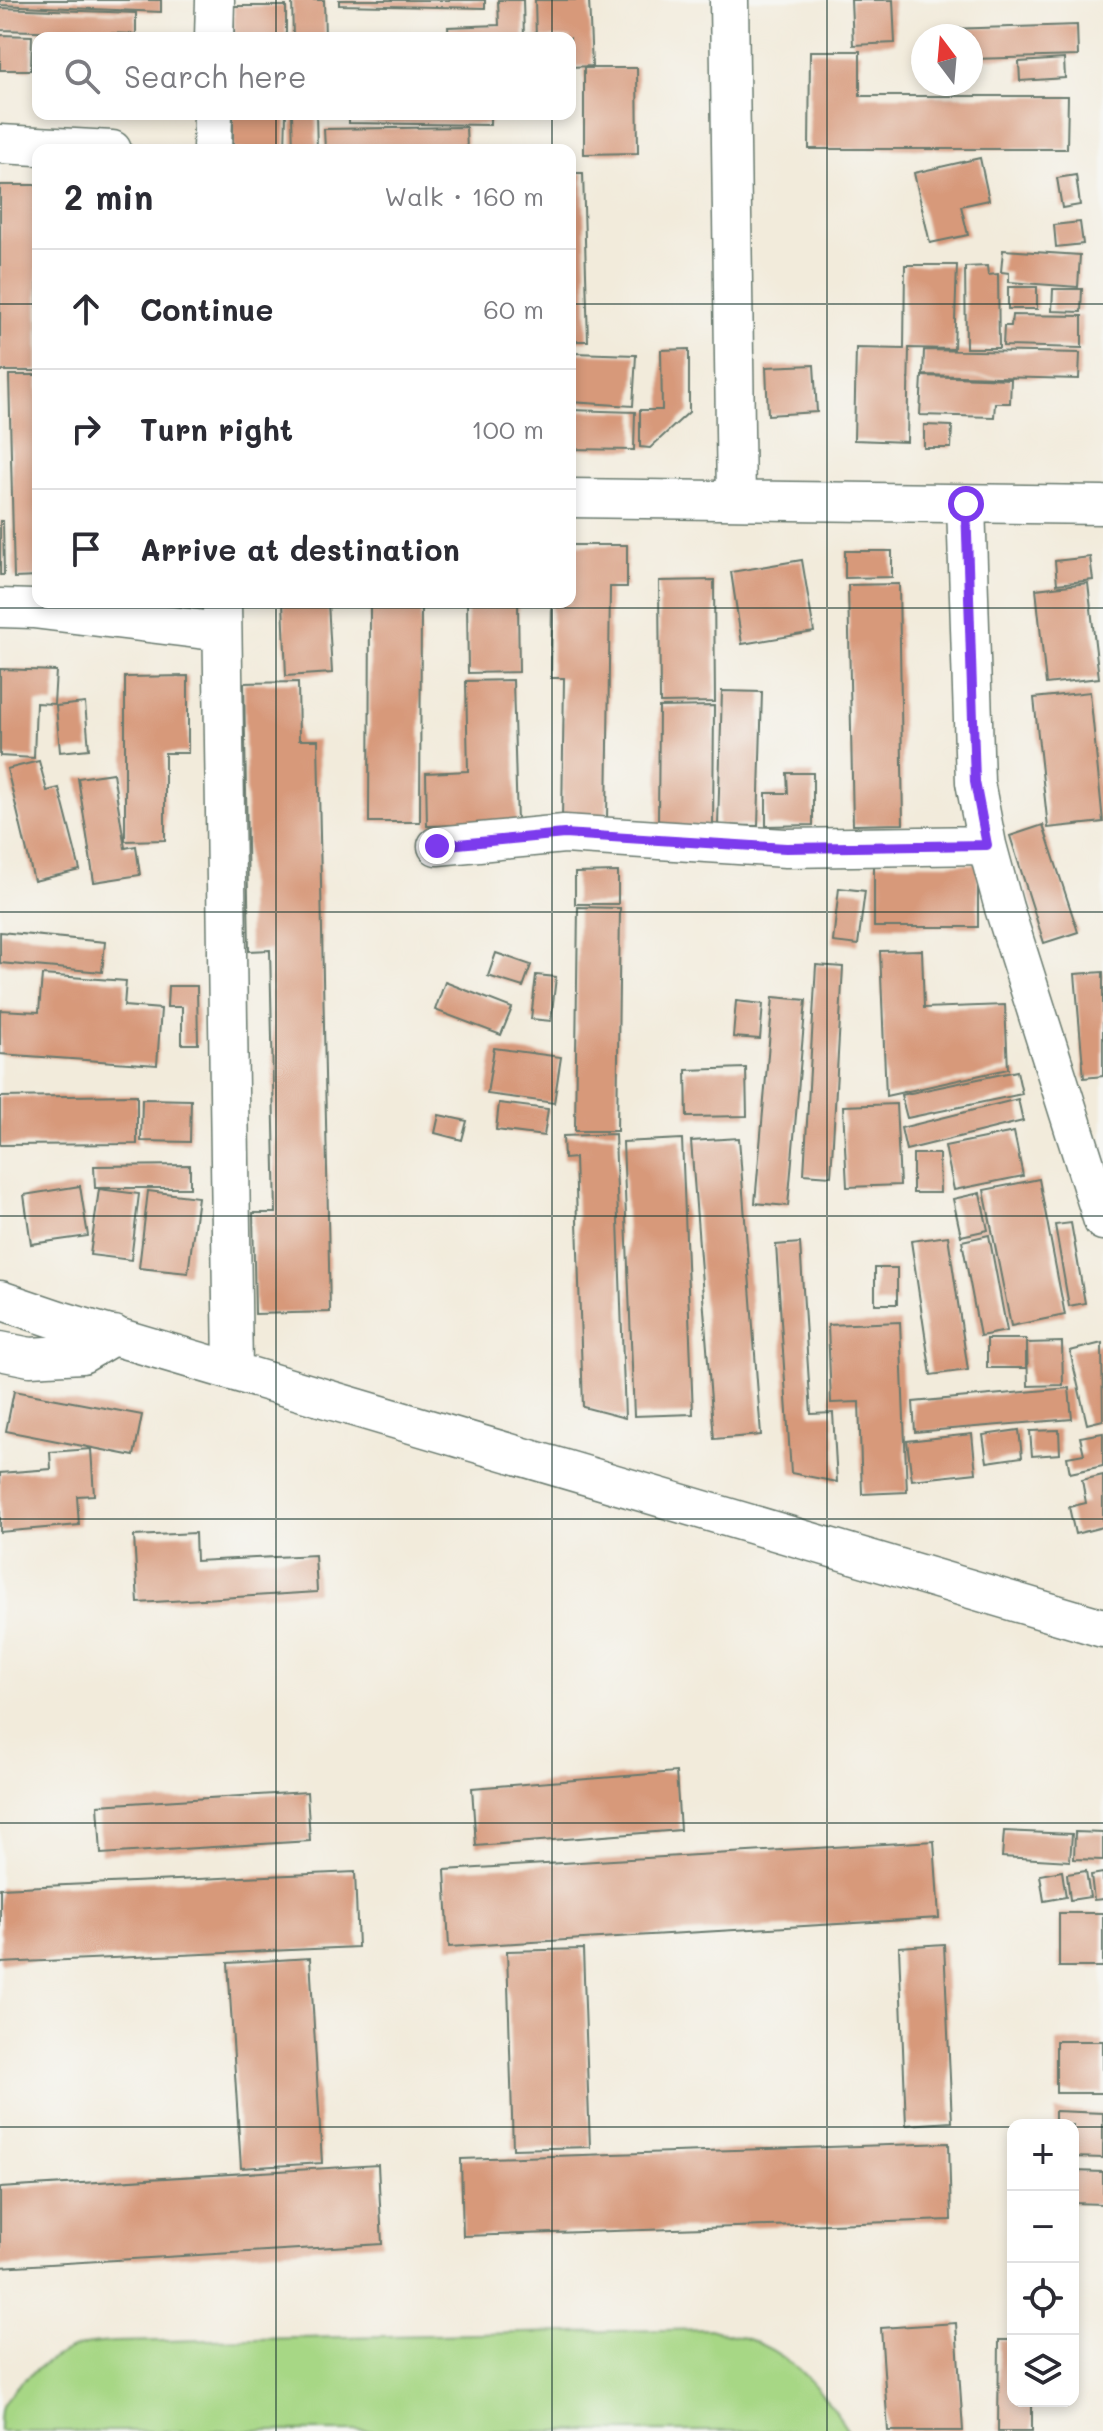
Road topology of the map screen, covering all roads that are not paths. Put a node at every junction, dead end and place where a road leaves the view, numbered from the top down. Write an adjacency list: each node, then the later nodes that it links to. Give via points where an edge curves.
1 (215, 0): 3 (street)
2 (729, 0): 9 (street)
3 (214, 32)
4 (213, 120): 6 (street)
5 (0, 144): 7 (street)
6 (212, 144)
7 (32, 146)
8 (576, 498): 9 (street)
9 (736, 500): 10 (street)
10 (966, 504): 11 (street); 14 (street, via 975,782)
11 (1103, 505)
12 (0, 608): 13 (street)
13 (222, 617): 20 (street)
14 (987, 845): 15 (street, via 786,848 564,834); 16 (street)
15 (437, 846)
16 (1103, 1221)
17 (0, 1300): 18 (street)
18 (114, 1335): 19 (street, via 82,1354 30,1357); 20 (street)
19 (0, 1351)
20 (233, 1370): 21 (street)
21 (1103, 1628)

